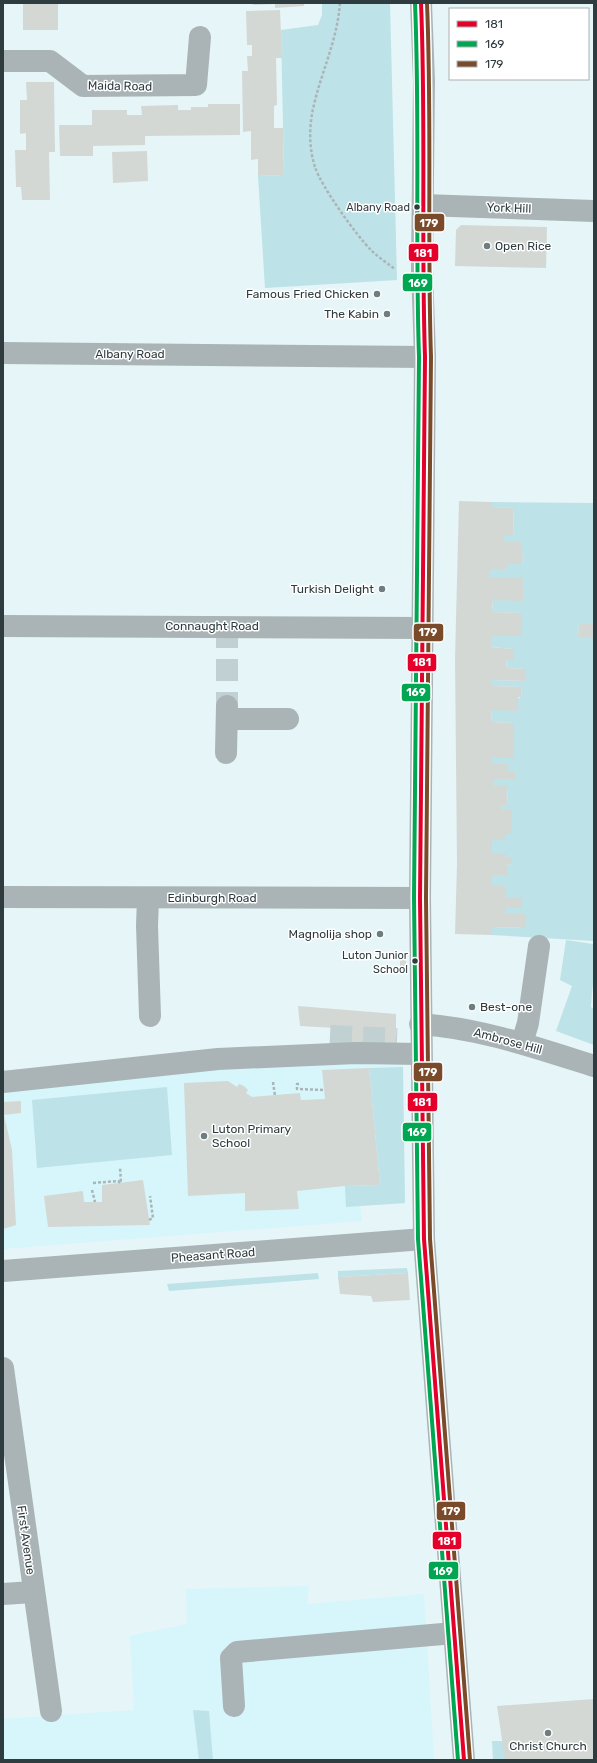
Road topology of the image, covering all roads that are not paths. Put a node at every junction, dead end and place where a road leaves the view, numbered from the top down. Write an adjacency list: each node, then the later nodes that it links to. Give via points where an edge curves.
1 (421, 3): 4 (street, via 424,81)
2 (200, 37): 3 (street, Maida Road, via 196,85 83,86 50,61)
3 (3, 61)
4 (423, 205): 5 (street, York Hill); 7 (street)
5 (594, 211)
6 (3, 353): 7 (street, Albany Road)
7 (425, 357): 9 (street)
8 (3, 626): 9 (street, Connaught Road)
9 (422, 628): 14 (street)
10 (288, 719): 11 (street, via 227,713)
11 (226, 753)
12 (3, 897): 13 (street, Edinburgh Road)
13 (148, 898): 14 (street, Edinburgh Road); 16 (street)
14 (420, 898): 18 (street)
15 (539, 946): 19 (street, via 528,1023)
16 (150, 1016)
17 (397, 1039): 18 (street)
18 (420, 1039): 19 (street, Ambrose Hill, via 448,1026); 21 (street, via 356,1053 218,1060); 22 (street)
19 (522, 1044): 20 (street, Ambrose Hill)
20 (594, 1066)
21 (3, 1082)
22 (424, 1239): 23 (street, Pheasant Road); 27 (street)
23 (3, 1272)
24 (3, 1368): 25 (street, First Avenue)
25 (34, 1592): 26 (street); 29 (street, First Avenue)
26 (3, 1594)
27 (454, 1632): 28 (street, via 237,1652 231,1658); 30 (street)
28 (234, 1706)
29 (51, 1711)
30 (464, 1760)

